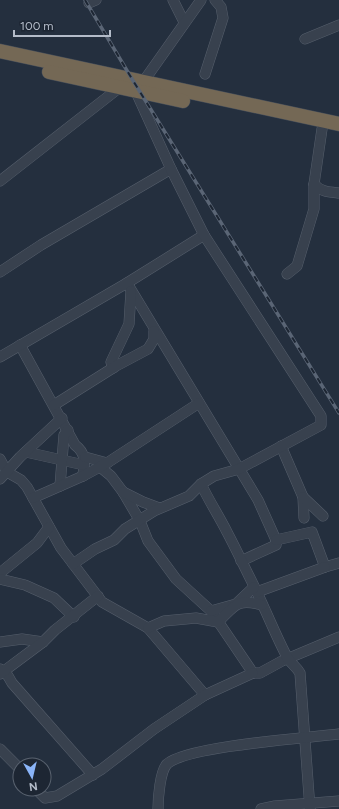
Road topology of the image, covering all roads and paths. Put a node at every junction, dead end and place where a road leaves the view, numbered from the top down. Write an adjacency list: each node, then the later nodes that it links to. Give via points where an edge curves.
1 (173, 0): 4 (street)
2 (201, 0): 4 (street)
3 (215, 0): 9 (street, via 221,7 223,18)
4 (184, 22): 10 (street)
5 (339, 25): 6 (street)
6 (305, 39)
7 (0, 51): 10 (highway)
8 (0, 60): 11 (highway)
9 (204, 74)
10 (138, 87): 11 (highway); 12 (highway); 13 (highway); 15 (street)
11 (119, 88): 16 (street)
12 (339, 124)
13 (322, 129): 14 (highway); 17 (street)
14 (339, 133)
15 (171, 169): 19 (street); 20 (street)
16 (0, 181)
17 (314, 184): 18 (street, via 319,189); 21 (street, via 314,209 297,266)
18 (339, 193)
19 (204, 235): 22 (street); 31 (street, via 321,416 321,425)
20 (0, 272)
21 (287, 274)
22 (129, 287): 23 (street); 24 (street); 26 (street, via 128,324)
23 (154, 331): 26 (street, via 154,339 148,348); 27 (street)
24 (20, 345): 25 (street); 28 (street)
25 (0, 357)
26 (110, 367): 28 (street)
27 (199, 403): 36 (street); 37 (street)
28 (54, 405): 29 (street)
29 (62, 418): 30 (street); 32 (street)
30 (68, 430): 34 (street, via 64,435); 35 (street, via 76,445 82,450)
31 (281, 446): 37 (street); 43 (street)
32 (26, 452): 34 (street); 38 (street)
33 (0, 459): 38 (street)
34 (63, 461): 35 (street); 41 (street)
35 (85, 461): 36 (street); 39 (street)
36 (103, 465): 39 (street); 42 (street)
37 (239, 469): 40 (street, via 214,476); 50 (street, via 258,500)
38 (4, 475): 44 (street, via 21,480)
39 (83, 476): 41 (street)
40 (201, 484): 45 (street, via 189,496); 51 (street)
41 (60, 486): 44 (street)
42 (123, 492): 45 (street); 48 (street)
43 (303, 497): 46 (street); 47 (street)
44 (33, 498): 49 (street)
45 (159, 508): 48 (street)
46 (323, 516)
47 (304, 518)
48 (140, 521): 53 (street); 61 (street, via 148,541 176,579)
49 (49, 527): 53 (street); 55 (street, via 37,543)
50 (276, 540): 51 (street, via 276,545); 54 (street, via 312,532)
51 (242, 561): 57 (street)
52 (339, 563): 54 (street)
53 (73, 564): 58 (street)
54 (325, 567): 57 (street)
55 (0, 573)
56 (0, 579): 62 (street, via 25,585 54,598)
57 (256, 590): 59 (street); 60 (street)
58 (98, 596): 62 (street); 64 (street, via 102,602)
59 (236, 604): 60 (street, via 249,602); 61 (street); 63 (street)
60 (262, 605): 68 (street)
61 (211, 611): 63 (street)
62 (74, 617): 67 (street)
63 (218, 622): 64 (street, via 196,618 164,620); 70 (street)
64 (148, 628): 71 (street)
65 (339, 637): 68 (street)
66 (0, 642): 67 (street, via 22,638)
67 (43, 642): 69 (street)
68 (287, 658): 70 (street, via 260,673); 73 (street, via 300,673)
69 (1, 672): 76 (street)
70 (253, 674): 71 (street)
71 (205, 695): 76 (street)
72 (339, 734): 73 (street)
73 (305, 738): 79 (street); 80 (street, via 196,752 179,758 167,765 163,773)
74 (0, 749): 75 (street)
75 (12, 761)
76 (93, 775): 77 (street)
77 (52, 797)
78 (339, 801): 79 (street)
79 (310, 806): 81 (street)
80 (158, 809)
81 (261, 809)

